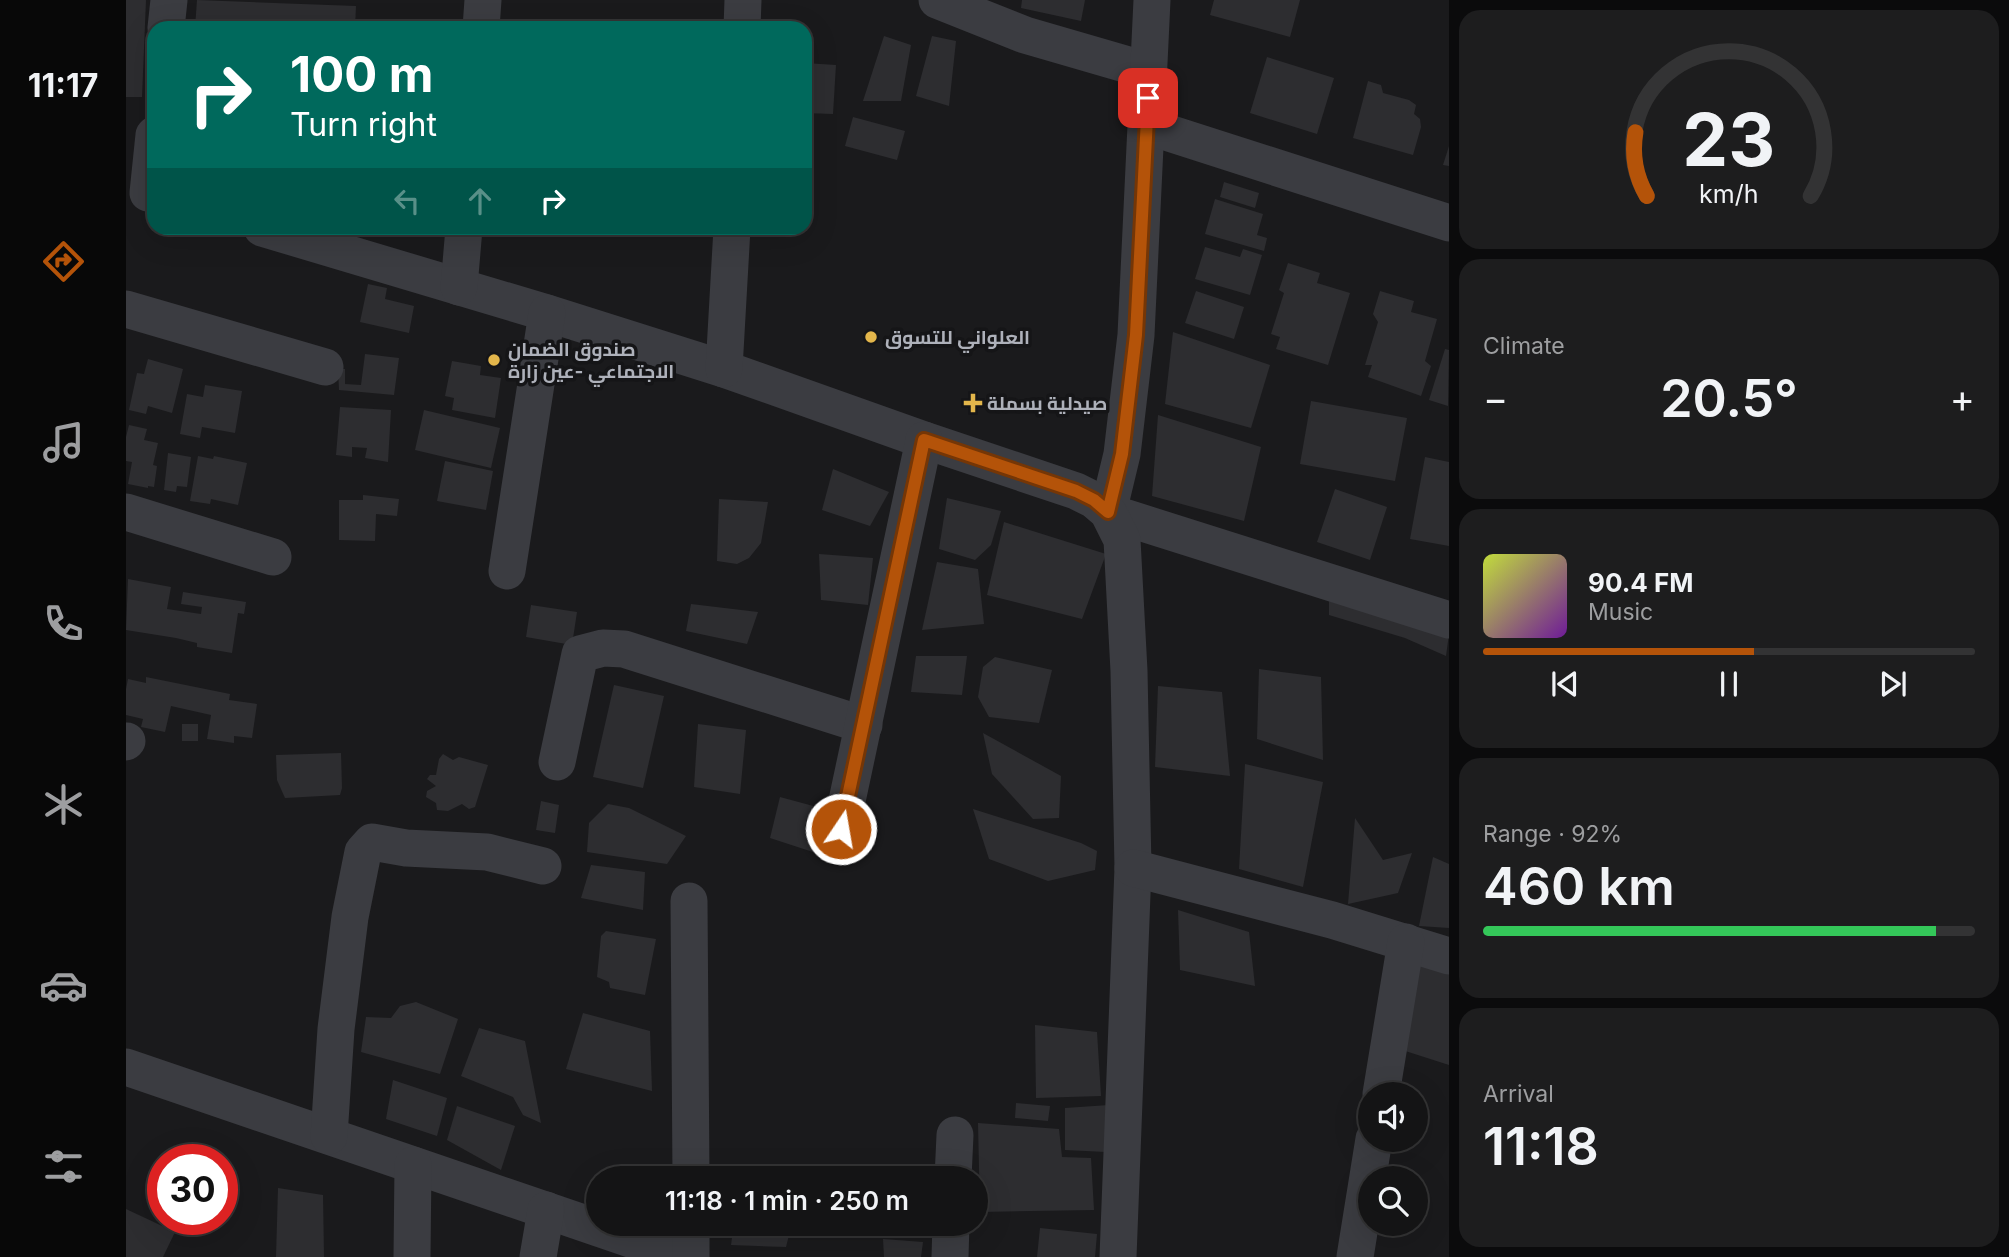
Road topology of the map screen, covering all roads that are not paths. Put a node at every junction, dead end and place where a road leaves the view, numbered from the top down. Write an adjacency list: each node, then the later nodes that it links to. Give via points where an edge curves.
1 (169, 0): 6 (street)
2 (484, 0): 7 (street)
3 (743, 0): 8 (street)
4 (937, 0): 9 (street, via 1025,35)
5 (1152, 0): 9 (street)
6 (167, 21)
7 (482, 21)
8 (742, 21)
9 (1149, 71): 10 (street)
10 (1147, 126): 13 (street); 24 (street, via 1132,375 1122,454)
11 (147, 171): 12 (street)
12 (143, 191)
13 (1449, 223)
14 (285, 235): 17 (street)
15 (463, 235): 17 (street)
16 (732, 235): 21 (street)
17 (459, 287): 19 (street)
18 (126, 309): 20 (street)
19 (547, 313): 21 (street); 26 (street)
20 (325, 368)
21 (724, 369): 22 (street)
22 (924, 440): 24 (street, via 1076,491); 28 (street)
23 (126, 512): 25 (street)
24 (1108, 512): 27 (street); 32 (street, via 1122,540)
25 (273, 557)
26 (507, 571)
27 (1449, 620)
28 (864, 725): 29 (street, via 624,649 603,648 580,654); 30 (street)
29 (557, 762)
30 (841, 829)
31 (543, 866): 39 (street, via 487,852 372,842 363,852 336,1029)
32 (1133, 868): 34 (street); 52 (street)
33 (689, 901): 42 (street)
34 (1406, 943): 35 (street); 37 (street)
35 (1449, 956)
36 (126, 1067): 39 (street)
37 (1383, 1082)
38 (955, 1135): 43 (street)
39 (329, 1136): 41 (street)
40 (1372, 1152): 53 (street)
41 (413, 1165): 44 (street); 47 (street)
42 (691, 1166)
43 (954, 1166)
44 (546, 1210): 48 (street); 49 (street)
45 (691, 1236): 50 (street)
46 (951, 1236): 51 (street)
47 (412, 1257)
48 (538, 1257)
49 (683, 1257)
50 (691, 1257)
51 (950, 1257)
52 (1118, 1257)
53 (1355, 1257)

